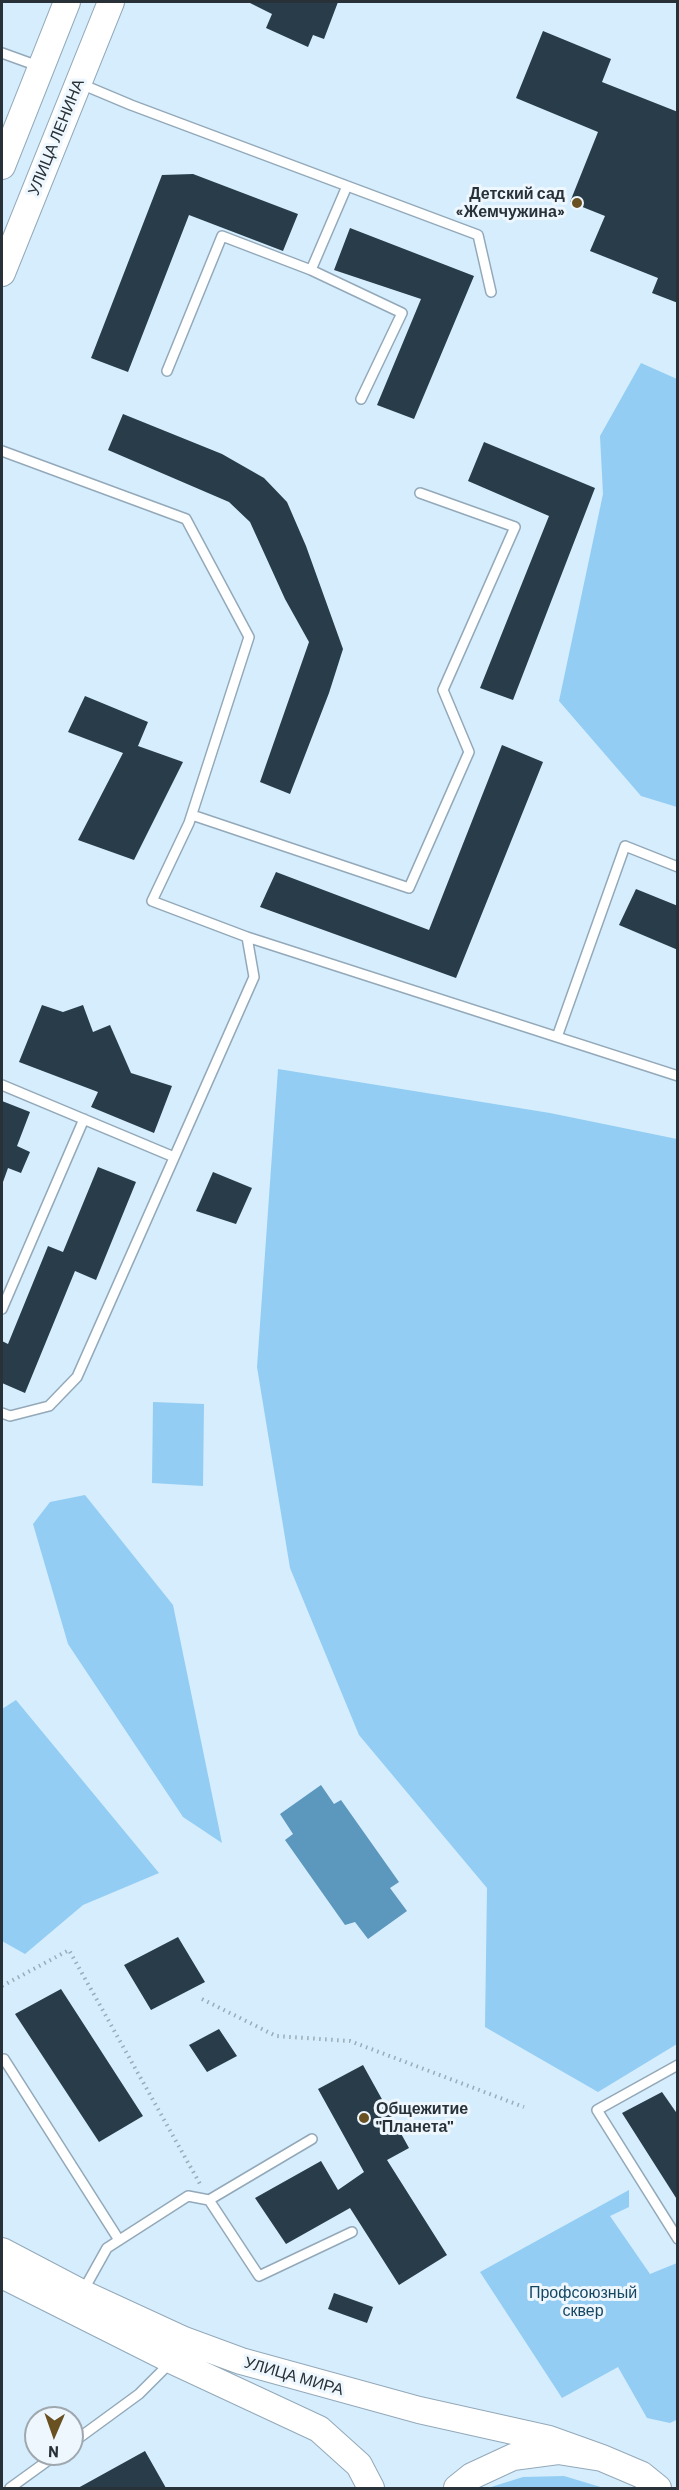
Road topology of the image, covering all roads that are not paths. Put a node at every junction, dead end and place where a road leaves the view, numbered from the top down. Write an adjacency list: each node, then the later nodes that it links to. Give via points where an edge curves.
1 (67, 2): 4 (main road)
2 (111, 2): 5 (main road, УЛИЦА ЛЕНИНА)
3 (2, 53): 4 (lane)
4 (41, 67): 5 (main road); 6 (main road)
5 (78, 83): 7 (lane); 9 (main road, УЛИЦА ЛЕНИНА)
6 (2, 166)
7 (347, 186): 8 (lane); 10 (lane, via 478,235)
8 (311, 270): 11 (lane, via 222,236); 12 (lane, via 402,313)
9 (2, 273)
10 (491, 292)
11 (167, 371)
12 (361, 399)
13 (2, 451): 15 (lane, via 186,519 249,637)
14 (420, 493): 15 (lane, via 515,527 443,690 470,752 409,888)
15 (192, 815): 17 (lane, via 152,901)
16 (678, 867): 18 (lane, via 625,846)
17 (247, 937): 18 (lane); 22 (lane, via 254,977)
18 (557, 1037): 19 (lane)
19 (678, 1076)
20 (2, 1085): 21 (lane)
21 (84, 1119): 22 (lane); 23 (lane)
22 (174, 1157): 24 (lane, via 77,1377 50,1406 10,1416)
23 (2, 1309)
24 (2, 1413)
25 (2, 2061): 31 (lane)
26 (678, 2065): 30 (lane, via 597,2110)
27 (312, 2139): 28 (lane)
28 (208, 2200): 29 (lane, via 259,2276); 31 (lane, via 188,2196)
29 (352, 2232)
30 (678, 2239)
31 (119, 2240): 34 (lane, via 107,2248)
32 (2, 2251): 34 (main road, УЛИЦА МИРА)
33 (2, 2275): 34 (main road, УЛИЦА МИРА)
34 (77, 2302): 35 (main road, УЛИЦА МИРА); 37 (main road, УЛИЦА МИРА, via 241,2361 419,2410 549,2439)
35 (173, 2361): 36 (lane, via 139,2394); 40 (main road, УЛИЦА МИРА, via 319,2429 359,2465)
36 (84, 2434)
37 (602, 2457): 41 (main road, via 558,2451 513,2457 472,2476); 42 (main road, via 642,2475)
38 (40, 2466): 39 (lane)
39 (10, 2488)
40 (371, 2488)
41 (457, 2488)
42 (658, 2488)

